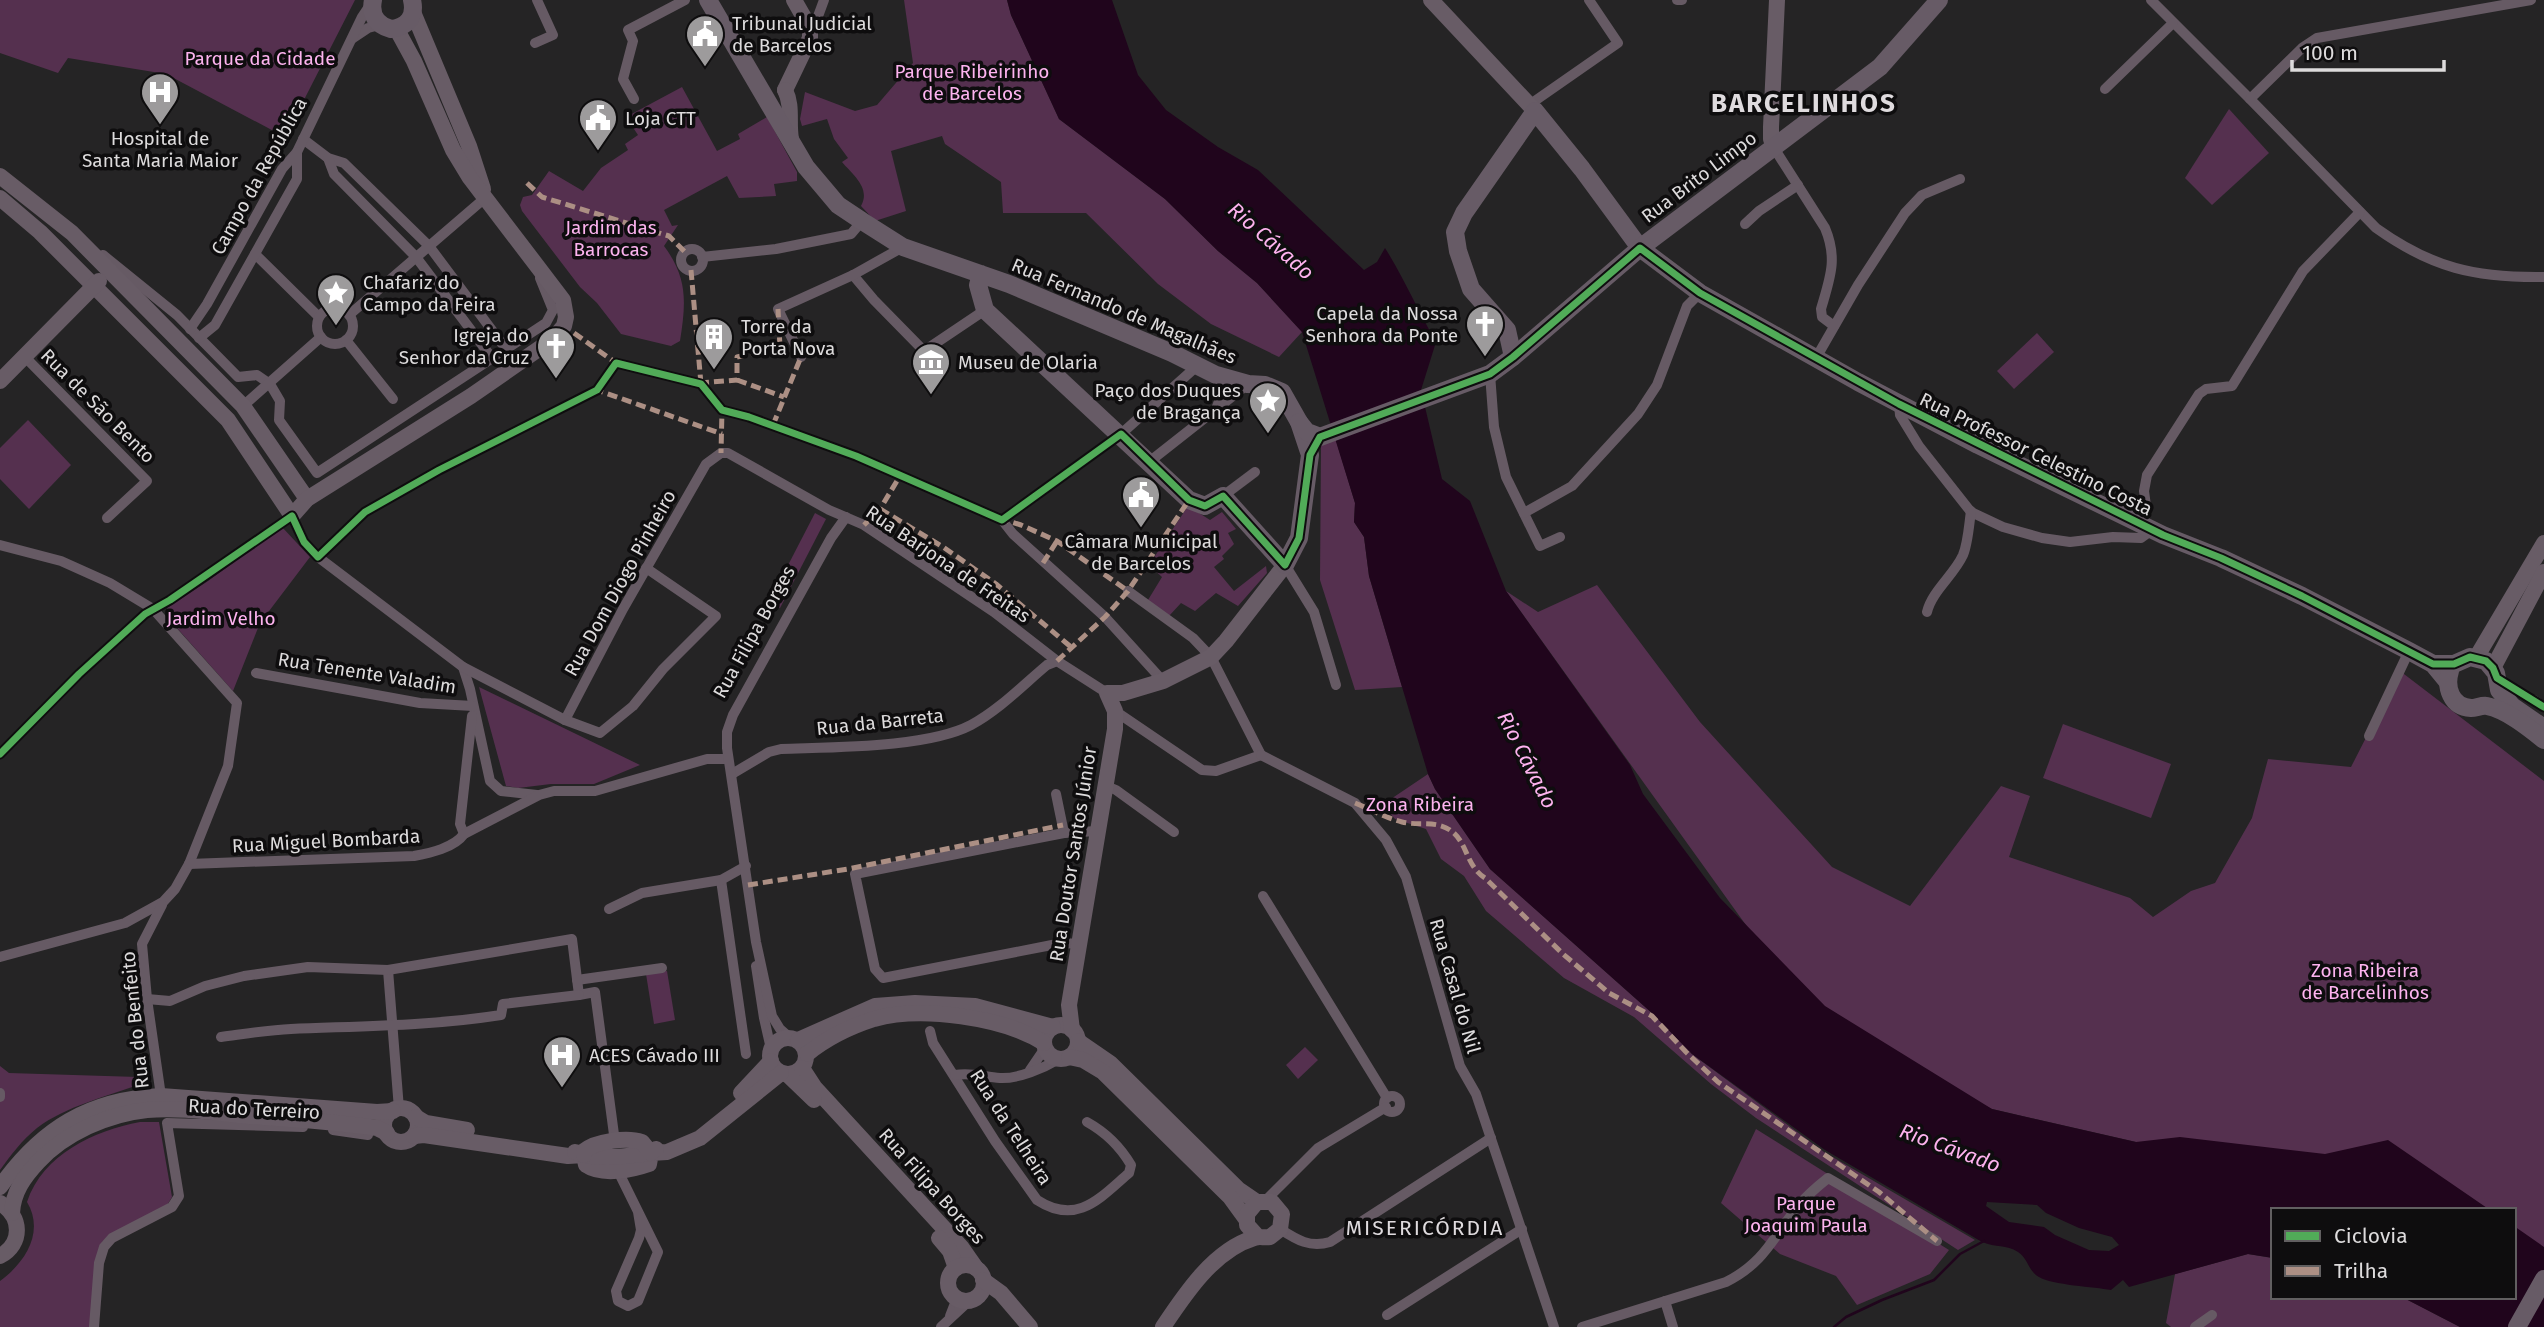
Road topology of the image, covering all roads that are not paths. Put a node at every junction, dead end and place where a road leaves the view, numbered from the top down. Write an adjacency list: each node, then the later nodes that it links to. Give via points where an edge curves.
1 (537, 0): 18 (street, via 553,35)
2 (685, 0): 22 (street, via 628,30 633,41 623,79)
3 (708, 0): 19 (main road, Rua Fernando de Magalhães)
4 (793, 0): 16 (main road)
5 (824, 0): 16 (street)
6 (1431, 0): 25 (main road, Rua Professor Celestino Costa)
7 (1589, 0): 25 (street, via 1618,43)
8 (1777, 0): 28 (main road)
9 (1939, 0): 28 (main road, Rua Brito Limpo, via 1880,67)
10 (2151, 0): 14 (street)
11 (2531, 0): 23 (street, via 2317,38)
12 (373, 1): 15 (main road, via 373,15); 17 (street, Campo da República)
13 (413, 6): 15 (main road, via 407,23); 35 (main road)
14 (2173, 23): 20 (street); 23 (street)
15 (388, 26): 17 (street, via 368,28); 35 (main road, via 414,61 453,150)
16 (810, 28): 21 (main road)
17 (353, 38): 26 (street, Campo da República)
18 (535, 43)
19 (761, 88): 21 (main road); 24 (main road, Rua Fernando de Magalhães)
20 (2105, 89)
21 (788, 97): 24 (main road, via 784,115); 27 (main road)
22 (634, 99)
23 (2250, 99): 39 (street)
24 (772, 108): 27 (main road, Rua Fernando de Magalhães)
25 (1532, 108): 46 (main road, Rua Professor Celestino Costa); 71 (main road, via 1455,232 1471,289 1507,330)
26 (303, 139): 29 (street, Campo da República); 30 (street)
27 (792, 142): 40 (main road, Rua Fernando de Magalhães, via 838,205)
28 (1774, 148): 33 (street); 46 (main road, Rua Brito Limpo)
29 (297, 152): 48 (street, via 297,179); 64 (street, Campo da República, via 282,169)
30 (327, 158): 36 (street, via 344,163); 37 (street, via 334,174)
31 (0, 176): 38 (main road)
32 (1960, 179): 63 (street, via 1922,195 1905,213)
33 (1798, 185): 41 (street); 63 (street, via 1831,242 1834,258 1821,309 1822,317)
34 (0, 198): 42 (main road)
35 (485, 198): 44 (street); 47 (main road)
36 (381, 199): 37 (street); 44 (street)
37 (372, 210): 49 (street)
38 (45, 212): 42 (main road, via 32,213); 43 (main road)
39 (2360, 212): 55 (street, via 2398,244 2433,262 2491,275); 101 (street, via 2303,271 2232,386 2199,394 2147,475)
40 (862, 222): 45 (main road, Rua Fernando de Magalhães); 50 (street, via 851,234)
41 (1745, 224)
42 (34, 227): 56 (main road)
43 (72, 233): 51 (main road); 52 (street)
44 (429, 246): 49 (street); 58 (street)
45 (903, 247): 53 (main road, Rua Fernando de Magalhães); 54 (street)
46 (1640, 248): 57 (main road, Rua Professor Celestino Costa); 71 (main road, Rua Brito Limpo)
47 (527, 251): 68 (street, via 553,310 546,323); 83 (main road, via 563,300 564,326)
48 (255, 254): 62 (street); 66 (street, via 215,325)
49 (416, 257): 59 (street); 61 (street)
50 (702, 257)
51 (107, 271): 52 (street); 56 (main road); 84 (main road)
52 (124, 272): 64 (street)
53 (981, 274): 60 (main road, via 978,285); 74 (main road, Rua Fernando de Magalhães)
54 (853, 275): 60 (street, via 924,351); 70 (street, via 778,309)
55 (2544, 277)
56 (93, 287): 69 (main road); 86 (main road)
57 (1700, 293): 73 (main road, Rua Professor Celestino Costa); 97 (street, via 1687,306 1657,385 1638,414 1572,486)
58 (468, 295): 59 (street); 68 (street)
59 (455, 307): 72 (street)
60 (985, 310): 88 (main road)
61 (349, 315): 62 (street, via 330,309); 67 (street, via 353,328)
62 (319, 317): 65 (street)
63 (1833, 326): 73 (street)
64 (190, 329): 66 (street)
65 (321, 337): 67 (street, via 333,344); 78 (street)
66 (199, 338): 78 (street, via 238,377 257,375)
67 (346, 341): 81 (street)
68 (506, 349): 72 (street)
69 (24, 356): 77 (main road); 99 (street, Rua de São Bento, via 147,481)
70 (801, 357)
71 (1513, 357): 75 (main road, Rua Brito Limpo)
72 (492, 358): 80 (street)
73 (1816, 358): 82 (main road, Rua Professor Celestino Costa)
74 (1197, 366): 76 (main road, Rua Fernando de Magalhães); 88 (street)
75 (1490, 374): 89 (main road, Rua Brito Limpo); 97 (street, via 1506,477)
76 (1216, 375): 79 (main road, Rua Fernando de Magalhães); 85 (street, via 1221,396)
77 (0, 381)
78 (270, 384): 80 (street, via 280,401 279,420 317,473); 84 (street)
79 (1248, 384): 85 (street); 87 (main road, Rua Fernando de Magalhães, via 1282,392)
80 (445, 390): 83 (street)
81 (393, 399)
82 (1899, 404): 96 (street, via 1900,415 1919,446); 101 (main road, Rua Professor Celestino Costa)
83 (455, 406): 95 (main road)
84 (243, 407): 86 (main road, via 241,422); 95 (main road)
85 (1216, 409): 91 (street)
86 (226, 420): 98 (main road)
87 (1298, 422): 89 (main road, via 1307,432); 90 (main road, Rua Fernando de Magalhães)
88 (1121, 434): 91 (main road); 120 (street, via 1002,520 1105,617)
89 (1322, 436): 90 (main road)
90 (1310, 455): 105 (main road, Rua Fernando de Magalhães, via 1299,538)
91 (1149, 462): 94 (main road, via 1189,500 1205,506)
92 (706, 464): 100 (street, Rua Barjona de Freitas, via 728,453); 106 (street, Rua Dom Diogo Pinheiro)
93 (1255, 472): 94 (street)
94 (1223, 496): 105 (main road)
95 (307, 499): 98 (main road)
96 (1971, 511): 101 (street, via 2003,527 2070,542 2141,538); 110 (street, via 1964,553)
97 (1524, 513): 102 (street, via 1540,546)
98 (292, 516): 109 (street); 117 (street, via 304,542 318,557)
99 (107, 517)
100 (846, 517): 114 (street, Rua Barjona de Freitas, via 972,598); 134 (street, Rua Filipa Borges, via 733,715 727,732)
101 (2147, 527): 111 (main road, Rua Professor Celestino Costa, via 2302,596)
102 (1560, 537)
103 (2544, 543): 113 (main road)
104 (0, 545): 109 (street, via 61,561)
105 (1285, 565): 112 (main road, Rua Fernando de Magalhães); 122 (street, via 1314,612)
106 (646, 568): 128 (street, Rua Dom Diogo Pinheiro); 128 (street, via 716,616 633,706 600,733)
107 (2544, 572): 118 (main road)
108 (1128, 591): 112 (street, via 1193,638)
109 (153, 609): 132 (street, via 79,674); 143 (street, via 237,704 228,766)
110 (1927, 612)
111 (2409, 651): 115 (main road, Rua Professor Celestino Costa); 130 (street)
112 (1211, 657): 120 (main road, Rua Fernando de Magalhães); 133 (street)
113 (2476, 657): 116 (main road); 118 (main road)
114 (1057, 661): 124 (street, Rua Barjona de Freitas); 135 (street, Rua da Barreta, via 961,730 904,741 769,751)
115 (2433, 664): 116 (main road); 121 (main road, Rua Professor Celestino Costa)
116 (2454, 664): 121 (main road)
117 (463, 667): 125 (street); 128 (street)
118 (2493, 668): 123 (main road)
119 (256, 673): 125 (street, Rua Tenente Valadim, via 420,703)
120 (1163, 681): 124 (main road, Rua Fernando de Magalhães)
121 (2447, 681): 126 (main road, via 2456,702 2472,708)
122 (1336, 685)
123 (2499, 690): 126 (main road); 129 (main road, via 2512,706)
124 (1107, 693): 127 (main road)
125 (473, 706): 138 (street, via 490,781 501,791); 142 (street, via 460,824)
126 (2487, 706): 131 (main road)
127 (1115, 711): 133 (street, via 1202,770 1216,771); 136 (main road, Rua Doutor Santos Júnior)
128 (565, 720)
129 (2544, 728)
130 (2369, 736)
131 (2544, 740)
132 (0, 754)
133 (1261, 755): 175 (street, Rua Casal do Nil, via 1355,803 1386,840 1406,877 1460,1066 1476,1094)
134 (728, 759): 135 (street, Rua Filipa Borges); 138 (street, via 707,760 595,791)
135 (732, 774): 144 (street, Rua Filipa Borges)
136 (1104, 785): 139 (main road, Rua Doutor Santos Júnior); 140 (street)
137 (1056, 794): 141 (street)
138 (539, 795): 142 (street, Rua Miguel Bombarda)
139 (1097, 831): 141 (street); 152 (main road, Rua Doutor Santos Júnior)
140 (1174, 832)
141 (1065, 833): 152 (street, via 855,874 875,970 883,978 1062,943)
142 (464, 834): 143 (street, Rua Miguel Bombarda, via 451,844 414,856)
143 (189, 864): 147 (street)
144 (746, 866): 145 (street); 150 (street, Rua Filipa Borges)
145 (721, 880): 148 (street, via 642,893); 164 (street)
146 (1263, 896): 180 (street, via 1387,1103 1318,1148)
147 (163, 902): 149 (street); 151 (street, Rua do Benfeito)
148 (609, 909)
149 (130, 921): 151 (street); 153 (street)
150 (756, 942): 165 (street, Rua Filipa Borges, via 772,1016); 165 (street, Rua Filipa Borges, via 756,971)
151 (142, 944): 158 (street, Rua do Benfeito)
152 (1080, 944): 161 (main road, Rua Doutor Santos Júnior)
153 (0, 957)
154 (662, 968): 156 (street)
155 (388, 970): 156 (street, via 572,939); 158 (street, via 308,967 244,976 170,1001); 159 (street)
156 (577, 980): 157 (street)
157 (579, 995): 159 (street, via 503,1004 501,1014); 176 (street, via 595,992)
158 (147, 999): 169 (street, Rua do Benfeito)
159 (393, 1027): 162 (street, via 289,1029); 170 (street)
160 (930, 1031): 168 (street, Rua da Telheira)
161 (1065, 1031): 163 (main road, via 1046,1034); 165 (main road, via 975,1006 875,1006); 166 (main road, via 1076,1050); 182 (main road, via 1110,1063 1238,1189)
162 (221, 1037)
163 (1044, 1045): 165 (main road, via 1001,1023 916,1015 878,1018); 166 (main road, via 1049,1055); 167 (street)
164 (746, 1054)
165 (788, 1057): 177 (main road, via 700,1138 667,1152); 190 (main road, Rua Filipa Borges, via 950,1251); 191 (main road, Rua Filipa Borges, via 962,1248)
166 (1064, 1058): 167 (street); 186 (main road, via 1083,1060 1102,1072 1230,1196)
167 (1030, 1070): 168 (street, via 1013,1077 970,1072)
168 (955, 1075): 172 (street, Rua da Telheira, via 1037,1200 1056,1209 1081,1209 1094,1203 1129,1173 1127,1159 1102,1130)
169 (164, 1110): 170 (main road); 173 (main road, via 313,1120); 181 (main road, via 113,1103 97,1108 45,1136); 183 (main road, via 114,1117 79,1131 51,1149 27,1174); 200 (street, Rua do Terreiro, via 179,1196 172,1207 112,1238 104,1247)
170 (396, 1110): 171 (main road, via 408,1110); 173 (main road, via 385,1123)
171 (416, 1117): 174 (main road); 178 (main road, via 426,1123)
172 (1087, 1122)
173 (387, 1133): 174 (main road, via 400,1142)
174 (414, 1136): 178 (main road)
175 (1491, 1138): 185 (street, via 1330,1242 1305,1243); 187 (street, Rua Casal do Nil)
176 (615, 1142): 177 (main road, via 636,1140); 178 (main road, via 593,1145)
177 (651, 1153): 178 (main road); 179 (main road, via 649,1164)
178 (584, 1155): 179 (main road, via 590,1168)
179 (617, 1170): 184 (street)
180 (1282, 1183): 182 (street); 185 (street)
181 (0, 1187)
182 (1262, 1201): 185 (main road, via 1276,1205); 186 (main road, via 1249,1209)
183 (6, 1208): 189 (main road, via 17,1226 16,1238)
184 (638, 1212): 184 (street, via 639,1238 616,1291 618,1301 628,1306 638,1301 657,1257 657,1247)
185 (1281, 1222): 186 (main road, via 1270,1237)
186 (1250, 1227): 202 (main road, via 1201,1277)
187 (1522, 1229): 197 (street); 203 (street, Rua Casal do Nil)
188 (1937, 1241): 195 (street, via 1828,1178 1799,1205 1769,1249 1739,1276)
189 (0, 1256)
190 (956, 1268): 191 (main road, via 966,1265); 194 (main road, via 949,1276 951,1293)
191 (979, 1274): 194 (main road, via 982,1290); 196 (main road, Rua Filipa Borges)
192 (2544, 1279): 207 (main road)
193 (2544, 1296): 208 (main road)
194 (968, 1299): 196 (main road, via 992,1297); 199 (street)
195 (1665, 1301): 204 (street); 205 (street)
196 (1009, 1303): 201 (main road, Rua Filipa Borges)
197 (1387, 1315)
198 (2212, 1315): 206 (street)
199 (944, 1324)
200 (94, 1327)
201 (1030, 1327)
202 (1163, 1327)
203 (1554, 1327)
204 (1582, 1327)
205 (1673, 1327)
206 (2195, 1327)
207 (2517, 1327)
208 (2527, 1327)

